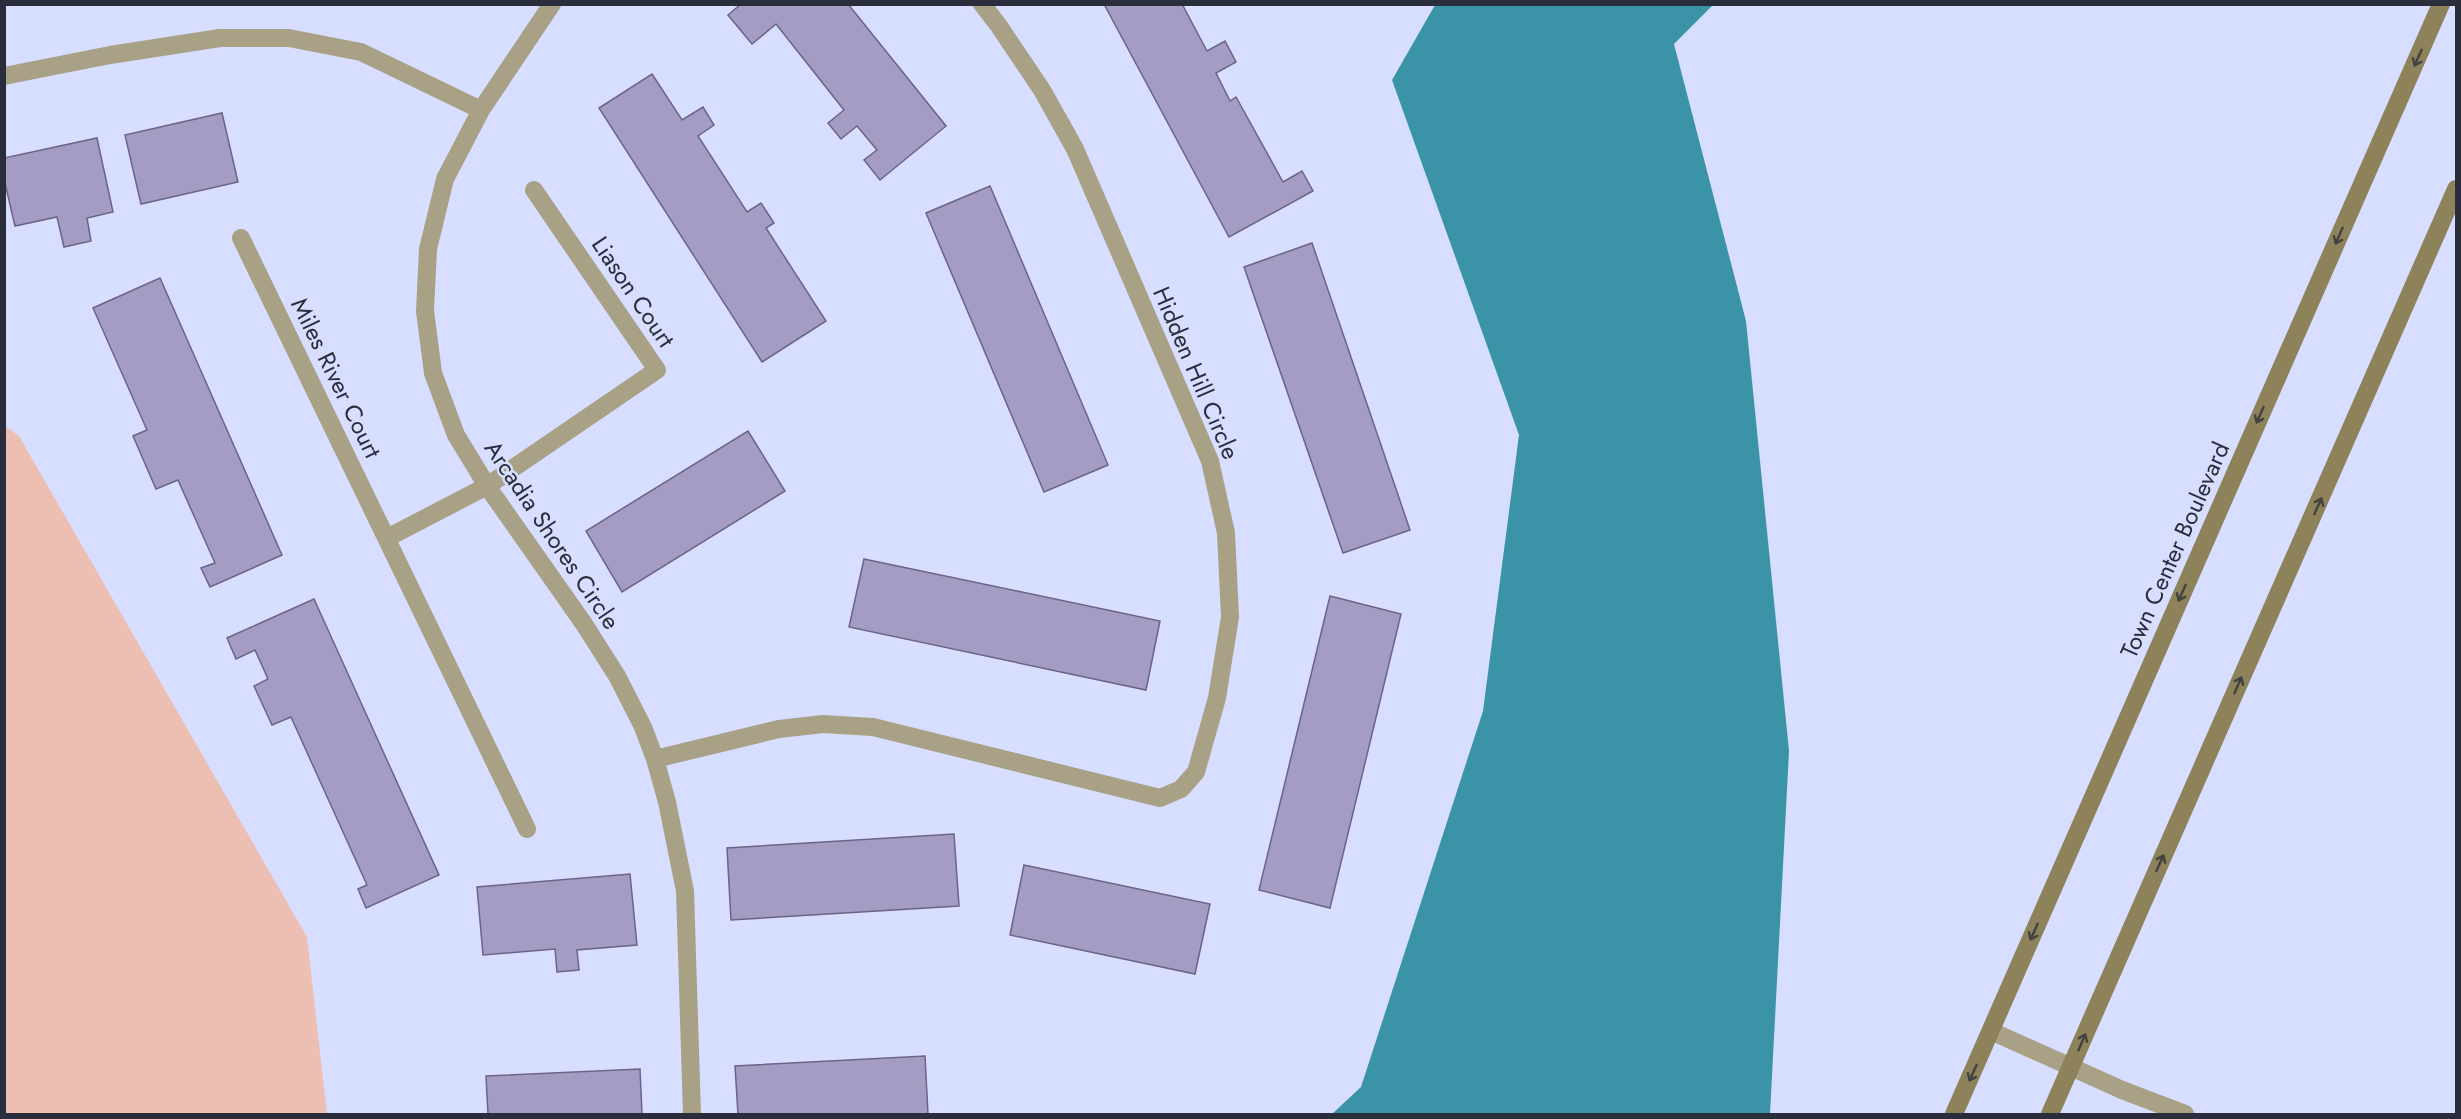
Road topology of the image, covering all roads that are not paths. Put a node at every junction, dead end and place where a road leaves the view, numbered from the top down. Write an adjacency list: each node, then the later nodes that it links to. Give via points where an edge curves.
1 (552, 4): 5 (street, Arcadia Shores Circle)
2 (982, 4): 11 (street, Hidden Hill Circle, via 1042,90 1075,149 1210,461 1226,533 1230,618 1217,698 1196,772 1181,789 1161,798 873,727 823,724 779,729)
3 (2441, 4): 13 (street, Town Center Boulevard, one-way to 13)
4 (4, 76): 5 (street, via 220,38 289,38 361,52)
5 (481, 110): 9 (street, Arcadia Shores Circle, via 445,180 428,249 425,311 433,374 456,435)
6 (2457, 189): 14 (street, one-way to 6)
7 (534, 190): 9 (street, Liason Court, via 657,370)
8 (241, 238): 10 (street, Miles River Court)
9 (487, 486): 10 (street); 11 (street, Arcadia Shores Circle, via 617,676)
10 (387, 538): 12 (street, Miles River Court)
11 (655, 759): 15 (street, Arcadia Shores Circle, via 685,891)
12 (527, 829)
13 (1991, 1030): 14 (street); 16 (street, Town Center Boulevard, one-way to 16)
14 (2071, 1067): 17 (street); 18 (street)
15 (692, 1114)
16 (1954, 1114)
17 (2050, 1114)
18 (2185, 1114)

